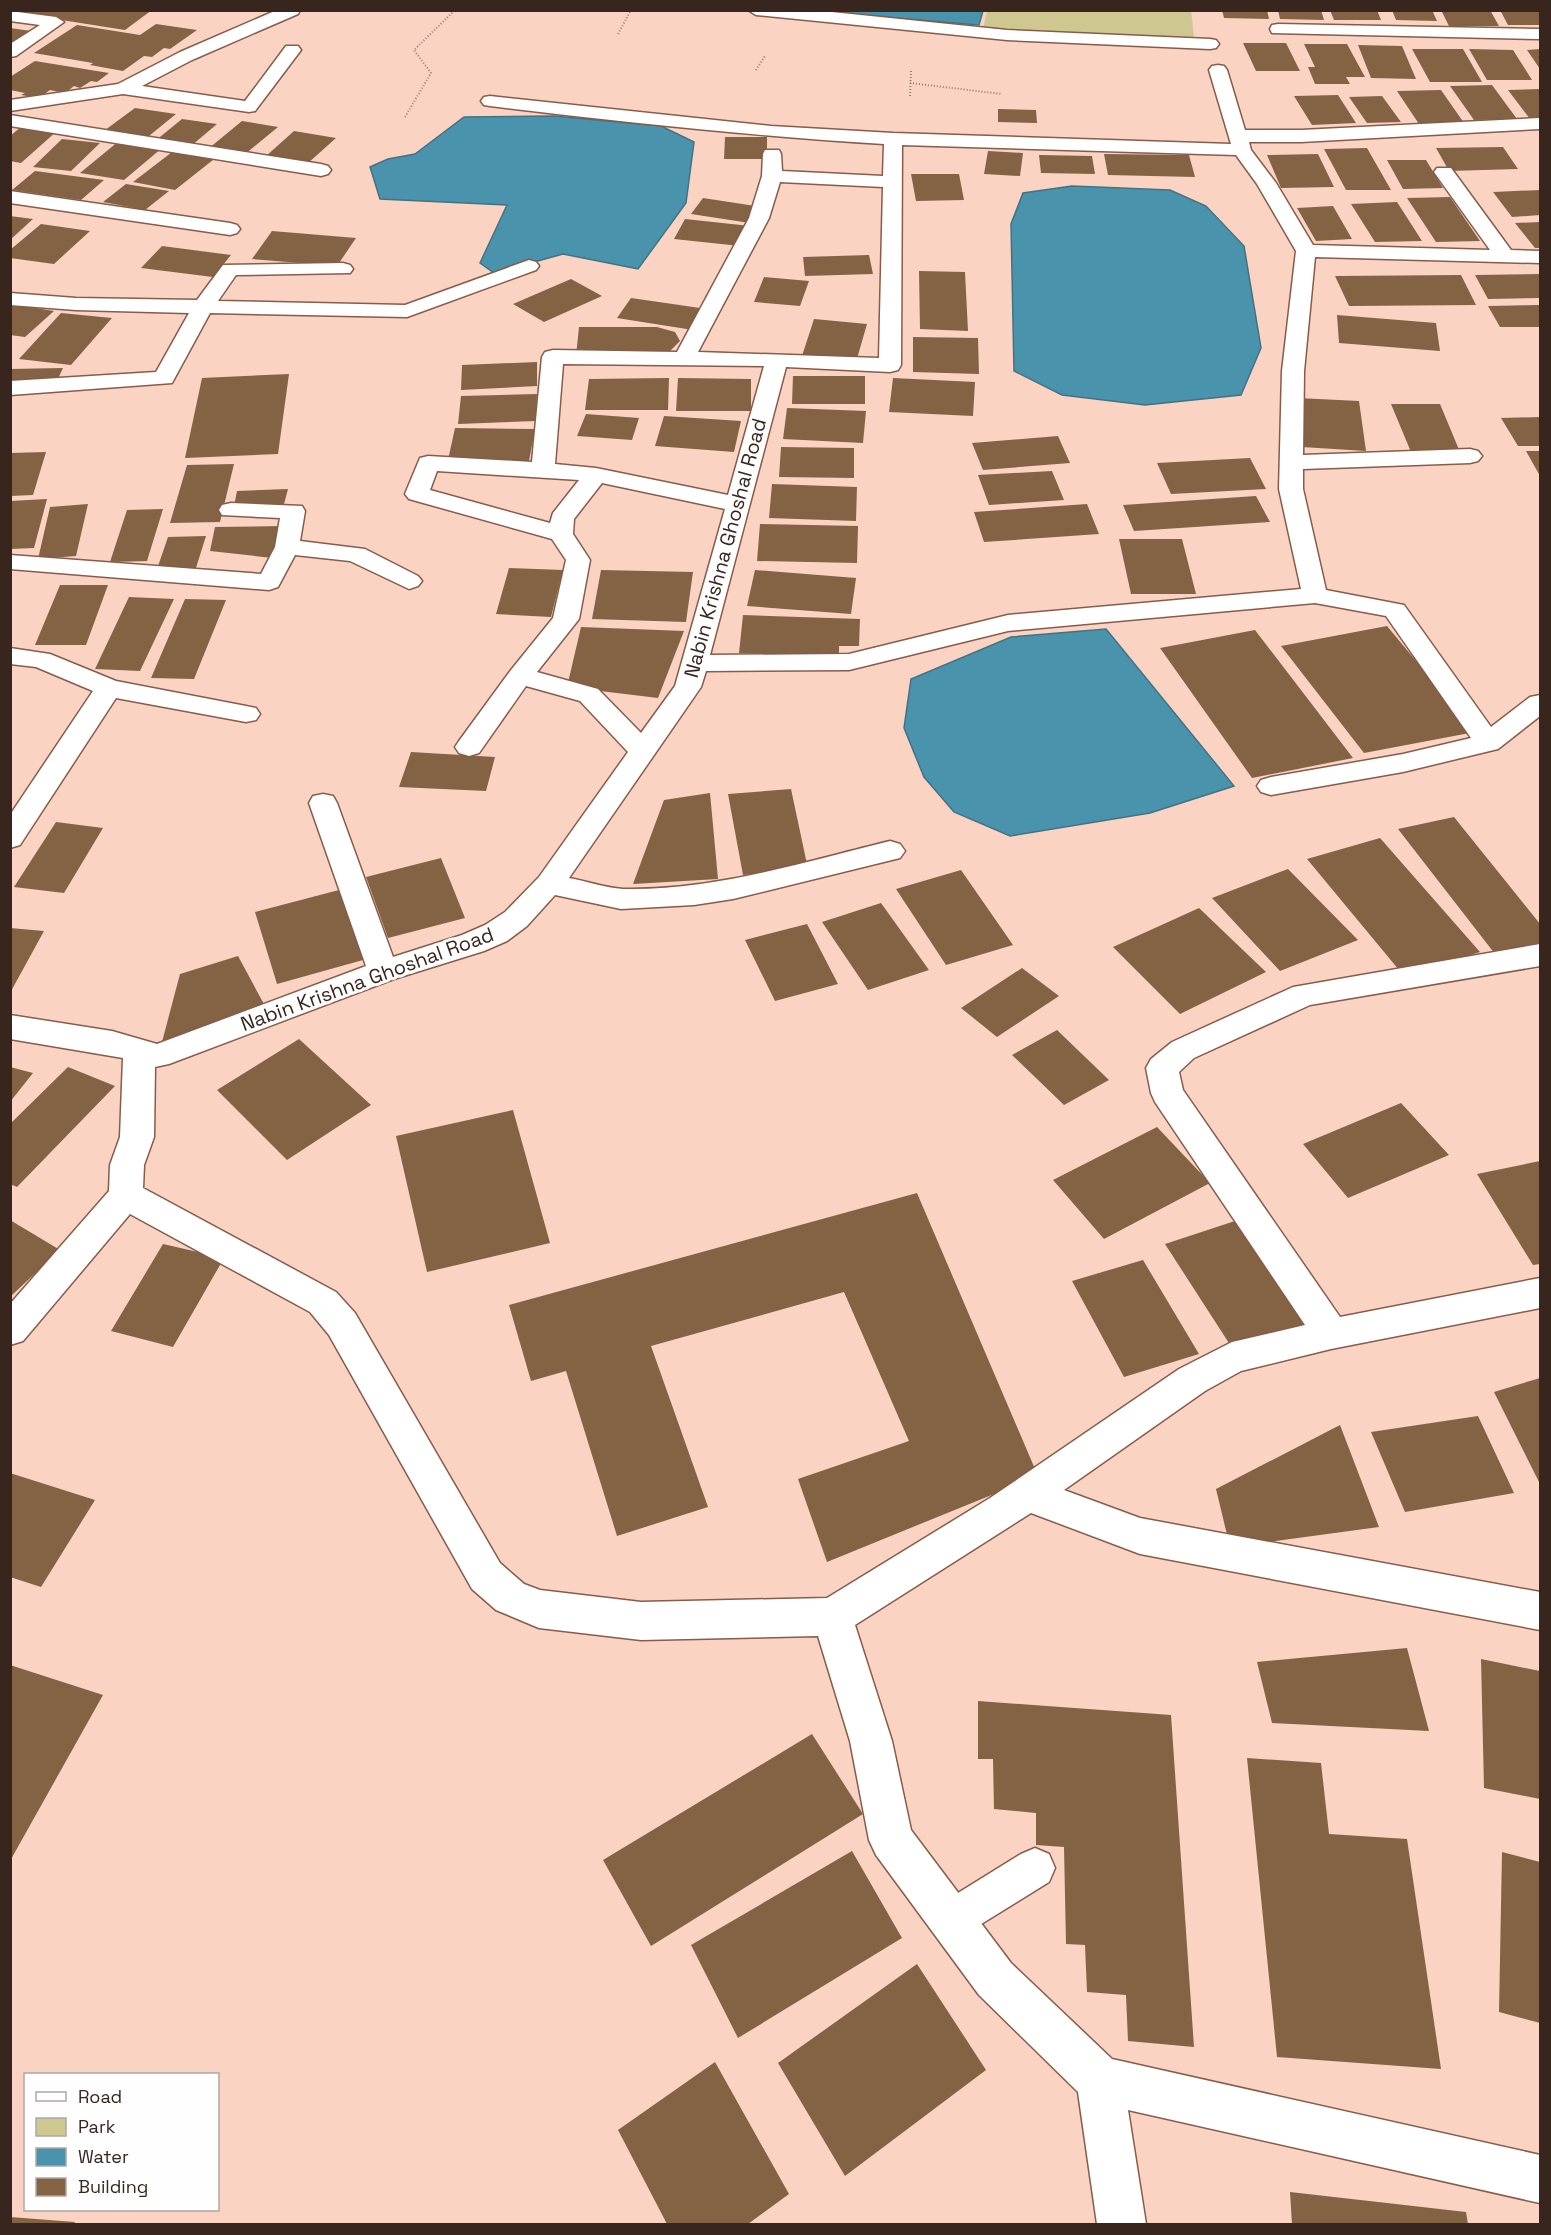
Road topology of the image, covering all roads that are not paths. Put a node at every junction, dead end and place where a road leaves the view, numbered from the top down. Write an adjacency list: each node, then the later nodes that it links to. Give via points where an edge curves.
1 (292, 10): 10 (street, via 186,56)
2 (756, 10): 6 (street, via 1007,35)
3 (10, 16): 8 (street, via 56,22)
4 (1278, 29): 5 (street)
5 (1540, 34)
6 (1210, 44)
7 (292, 50): 10 (street, via 249,107)
8 (10, 52)
9 (1218, 70): 17 (street)
10 (123, 89): 12 (street)
11 (490, 101): 15 (street)
12 (10, 106)
13 (10, 120): 18 (street)
14 (1540, 123): 17 (street)
15 (771, 132): 16 (street); 20 (street)
16 (902, 139): 17 (street); 21 (street)
17 (1240, 143): 24 (street)
18 (321, 170)
19 (1444, 172): 25 (street)
20 (772, 176): 21 (street); 31 (street, via 759,218)
21 (893, 182): 32 (street, via 890,365)
22 (10, 197): 23 (street)
23 (230, 229)
24 (1306, 251): 25 (street); 35 (street, via 1293,372)
25 (1505, 256): 26 (street)
26 (1540, 257)
27 (529, 266): 30 (street, via 407,311)
28 (344, 269): 30 (street, via 230,269)
29 (10, 299): 30 (street)
30 (204, 305): 33 (street, via 164,378)
31 (684, 359): 32 (street); 36 (street, via 553,357)
32 (777, 360): 38 (street, Nabin Krishna Ghoshal Road)
33 (10, 388)
34 (1470, 456): 35 (street)
35 (1291, 462): 44 (street, via 1291,489)
36 (543, 470): 37 (street); 40 (street, via 428,463 417,494)
37 (596, 475): 38 (street); 40 (street, via 562,518)
38 (737, 504): 46 (street, Nabin Krishna Ghoshal Road)
39 (231, 510): 41 (street, via 293,511)
40 (561, 534): 47 (street, via 578,560 566,619)
41 (287, 547): 42 (street, via 269,582); 43 (street, via 356,554)
42 (10, 562)
43 (409, 581)
44 (1315, 595): 46 (street, via 1008,623 849,662); 51 (street, via 1395,610)
45 (10, 656): 48 (street, via 42,660)
46 (694, 663): 53 (street, Nabin Krishna Ghoshal Road, via 688,687)
47 (520, 676): 52 (street); 53 (street, via 589,696)
48 (109, 687): 50 (street); 56 (street)
49 (1540, 703): 51 (street)
50 (246, 714)
51 (1488, 743): 54 (street, via 1403,763)
52 (469, 747)
53 (642, 750): 58 (street, Nabin Krishna Ghoshal Road)
54 (1271, 786)
55 (323, 803): 60 (street)
56 (10, 838)
57 (890, 851): 58 (street, via 733,889 684,896 621,899)
58 (549, 884): 60 (street, Nabin Krishna Ghoshal Road, via 516,919 496,933)
59 (1540, 955): 66 (street, via 1304,995 1183,1050 1162,1068 1167,1093)
60 (383, 971): 62 (street, Nabin Krishna Ghoshal Road, via 158,1056)
61 (10, 1027): 62 (street, Nabin Krishna Ghoshal Road)
62 (139, 1051): 63 (street, via 137,1137 128,1165)
63 (126, 1195): 65 (street); 69 (street, via 324,1302 342,1324 486,1576 510,1597 539,1609 641,1621)
64 (1540, 1293): 66 (street)
65 (10, 1330)
66 (1331, 1334): 67 (street, via 1232,1358 1192,1380)
67 (1027, 1494): 68 (street, via 1140,1536); 69 (street)
68 (1540, 1611)
69 (832, 1617): 71 (street, via 871,1741 891,1840)
70 (1035, 1868): 71 (lane)
71 (951, 1920): 72 (street, via 995,1979)
72 (1100, 2080): 73 (street); 74 (street)
73 (1540, 2179)
74 (1121, 2224)

